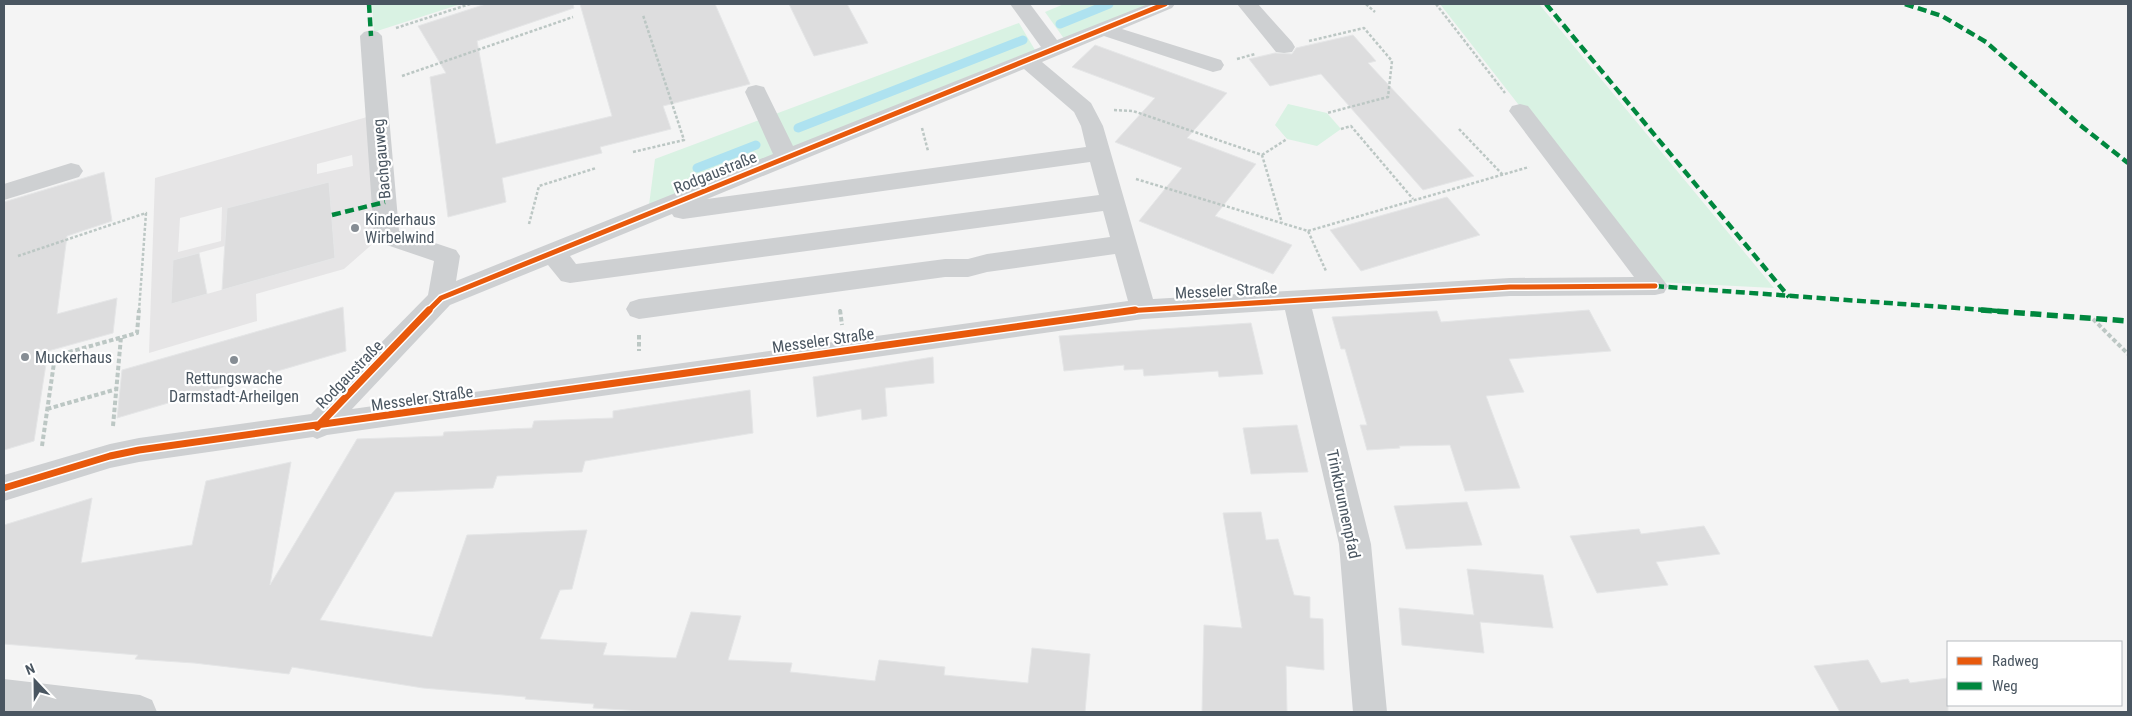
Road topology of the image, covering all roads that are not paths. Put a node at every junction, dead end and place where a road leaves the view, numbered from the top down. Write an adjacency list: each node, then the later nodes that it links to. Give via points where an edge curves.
1 (1020, 4): 7 (street)
2 (1165, 4): 4 (street, Rodgaustraße)
3 (1247, 4): 6 (street)
4 (1102, 29): 7 (street, Rodgaustraße); 9 (street)
5 (371, 36): 20 (street, Bachgauweg, via 387,236 447,256)
6 (1284, 47)
7 (1054, 49): 8 (street, Rodgaustraße)
8 (1027, 60): 12 (street, Rodgaustraße); 13 (street, via 1082,108 1092,126)
9 (1213, 64)
10 (756, 92): 12 (street)
11 (1520, 111): 21 (street, Messeler Straße, via 1655,286 1510,287)
12 (787, 158): 17 (street, Rodgaustraße)
13 (1102, 161): 16 (street); 17 (street, via 934,176)
14 (71, 171): 15 (street)
15 (4, 192)
16 (1113, 201): 18 (street); 19 (street, via 570,274)
17 (641, 217): 19 (street, Rodgaustraße)
18 (1125, 244): 22 (street); 23 (street, via 968,268 945,268)
19 (553, 252): 20 (street, Rodgaustraße)
20 (441, 298): 24 (street, Rodgaustraße)
21 (1296, 299): 22 (street, Messeler Straße); 28 (street, Trinkbrunnenpfad, via 1355,544)
22 (1142, 309): 24 (street, Messeler Straße)
23 (639, 310)
24 (317, 427): 25 (street, Messeler Straße, via 110,456)
25 (4, 488)
26 (4, 695): 27 (street)
27 (140, 712)
28 (1370, 712)

